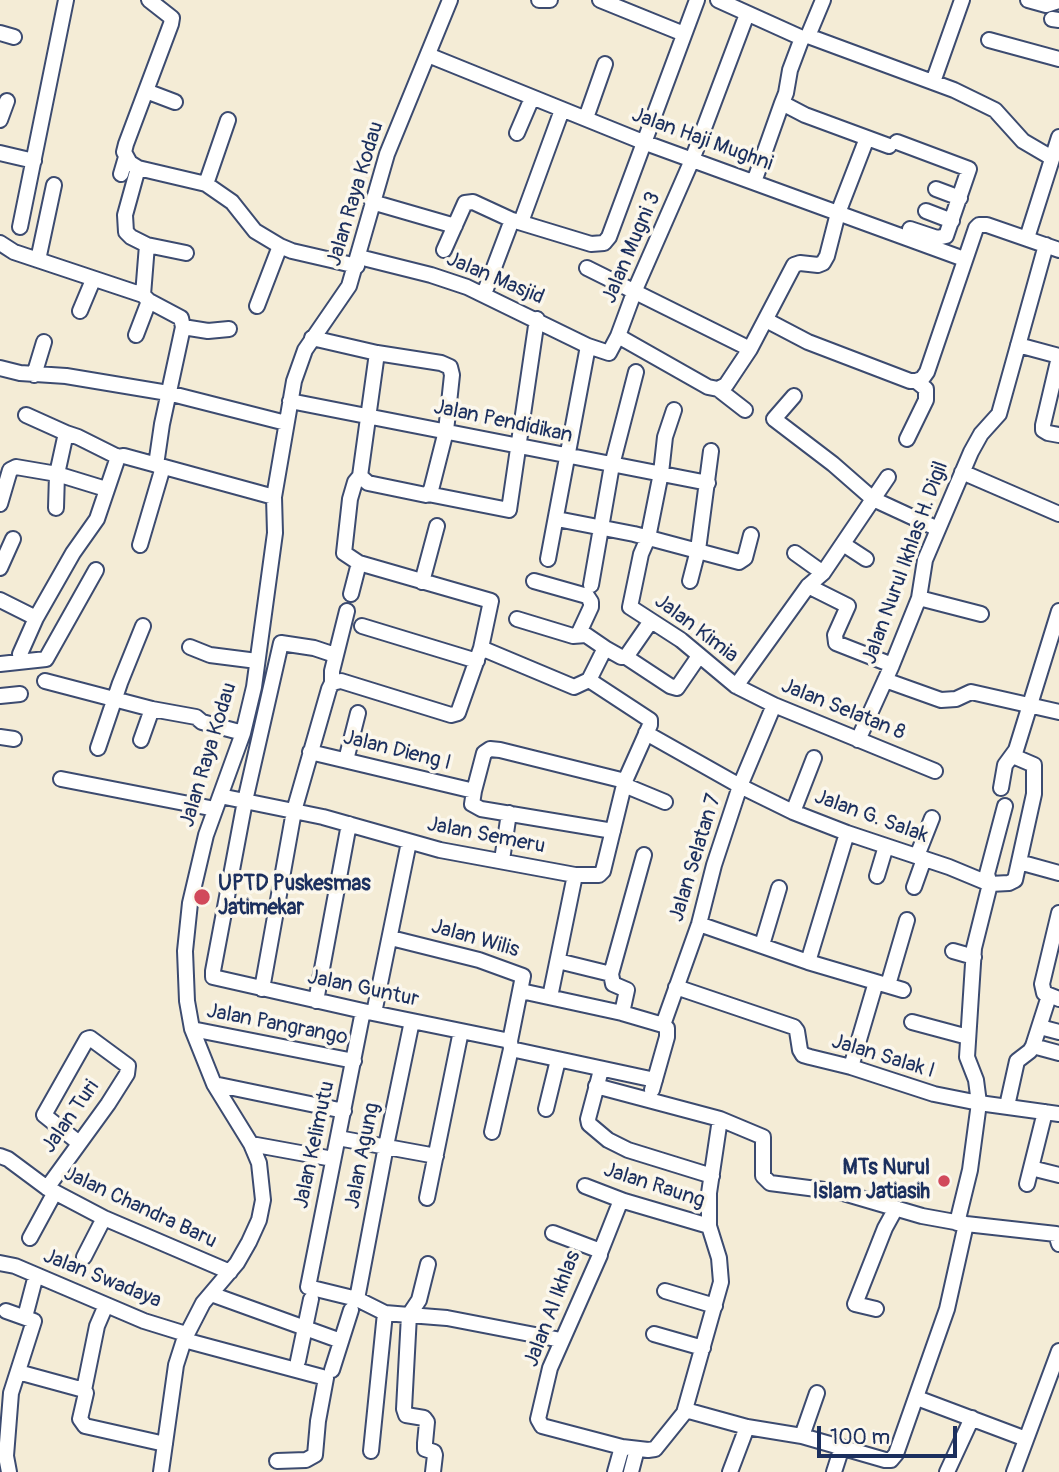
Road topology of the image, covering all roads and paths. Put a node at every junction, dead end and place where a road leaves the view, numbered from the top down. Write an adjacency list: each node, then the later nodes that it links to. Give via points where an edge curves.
1 (66, 0): 38 (street)
2 (149, 0): 21 (street, via 172,18)
3 (450, 0): 17 (street, Jalan Raya Kodau)
4 (539, 0): 5 (street)
5 (550, 0)
6 (600, 0): 14 (street)
7 (697, 0): 14 (street)
8 (718, 0): 13 (street)
9 (823, 0): 15 (street)
10 (962, 0): 20 (street)
11 (1028, 0): 12 (street, via 1046,5)
12 (1059, 1)
13 (747, 14): 15 (street); 37 (street, Jalan Mugni 3)
14 (684, 34): 33 (street)
15 (805, 37): 20 (street); 25 (street)
16 (989, 40): 18 (street)
17 (428, 55): 22 (street, Jalan Haji Mughni); 47 (street, Jalan Raya Kodau)
18 (1059, 59)
19 (605, 64): 27 (street)
20 (933, 82): 36 (street, via 995,110 1023,141)
21 (146, 91): 24 (street); 35 (street, via 126,144)
22 (532, 98): 26 (street, Jalan Haji Mughni); 30 (street)
23 (7, 101): 28 (street)
24 (175, 102)
25 (782, 103): 32 (street); 42 (street)
26 (562, 110): 27 (street, Jalan Haji Mughni); 50 (street)
27 (586, 118): 33 (street, Jalan Haji Mughni)
28 (0, 120)
29 (228, 120): 43 (street)
30 (517, 133)
31 (1059, 137): 36 (street)
32 (867, 138): 46 (street, via 969,169); 49 (street)
33 (643, 142): 37 (street, Jalan Haji Mughni); 50 (street, via 604,243 591,244)
34 (0, 153): 38 (street)
35 (126, 157): 39 (street); 40 (street)
36 (1052, 158): 41 (street)
37 (692, 160): 42 (street, Jalan Haji Mughni); 70 (street, Jalan Mugni 3)
38 (34, 161): 54 (street)
39 (138, 168): 43 (street); 55 (street, via 125,215)
40 (121, 174)
41 (1054, 176): 58 (street)
42 (754, 182): 49 (street, Jalan Haji Mughni)
43 (206, 184): 61 (street, via 232,202 255,230)
44 (54, 185): 66 (street)
45 (936, 189): 46 (street)
46 (960, 198): 51 (street)
47 (372, 202): 53 (street); 67 (street, Jalan Raya Kodau)
48 (926, 211): 51 (street)
49 (838, 213): 65 (street, Jalan Haji Mughni); 76 (street, via 823,262 794,265)
50 (516, 221): 53 (street, via 469,202); 71 (street)
51 (952, 221): 57 (street)
52 (111, 223): 55 (street)
53 (455, 226): 63 (street)
54 (20, 227)
55 (126, 228): 60 (street, via 131,237)
56 (911, 229): 57 (street, via 937,238)
57 (946, 236): 65 (street, via 955,242)
58 (1027, 238): 62 (street); 65 (street, via 979,225)
59 (0, 243): 66 (street)
60 (147, 245): 64 (street); 72 (street)
61 (280, 246): 67 (street); 73 (street)
62 (1053, 247): 83 (street, Jalan Nurul Ikhlas H. Digil)
63 (444, 250)
64 (186, 253)
65 (960, 257): 92 (street, via 928,372)
66 (38, 260): 69 (street)
67 (358, 262): 71 (street, Jalan Masjid, via 431,275); 81 (street, Jalan Raya Kodau, via 342,299)
68 (587, 268): 70 (street)
69 (93, 279): 72 (street); 74 (street)
70 (635, 290): 80 (street, Jalan Mugni 3); 85 (street)
71 (484, 294): 75 (street, Jalan Masjid)
72 (146, 298): 77 (street, via 181,318); 79 (street)
73 (257, 306)
74 (80, 311)
75 (537, 319): 84 (street, Jalan Masjid); 106 (street)
76 (765, 320): 85 (street); 92 (street, via 808,342)
77 (183, 327): 78 (street); 94 (street)
78 (229, 329)
79 (136, 335)
80 (618, 336): 87 (street, Jalan Mugni 3); 93 (street, via 701,384)
81 (312, 338): 86 (street); 96 (street, Jalan Raya Kodau)
82 (44, 342): 91 (street)
83 (1018, 345): 88 (street); 112 (street, Jalan Nurul Ikhlas H. Digil, via 999,414 977,440)
84 (588, 346): 87 (street, Jalan Masjid); 109 (street)
85 (750, 349): 93 (street, via 730,382)
86 (377, 353): 100 (street); 102 (street, via 450,368)
87 (609, 353)
88 (1058, 361): 104 (street, via 1043,425 1048,433)
89 (0, 368): 91 (street)
90 (636, 372): 110 (street)
91 (34, 375): 94 (street)
92 (916, 381): 105 (street, via 926,389 926,400)
93 (718, 389): 98 (street)
94 (168, 393): 101 (street); 111 (street)
95 (794, 396): 121 (street, via 774,419)
96 (290, 401): 100 (street, Jalan Pendidikan); 101 (street, Jalan Raya Kodau)
97 (674, 410): 113 (street, via 665,436)
98 (745, 410)
99 (26, 415): 103 (street)
100 (368, 416): 102 (street, Jalan Pendidikan); 115 (street)
101 (286, 423): 120 (street, Jalan Raya Kodau)
102 (446, 431): 106 (street, Jalan Pendidikan); 119 (street)
103 (66, 433): 108 (street); 114 (street)
104 (1059, 435)
105 (907, 439)
106 (517, 447): 109 (street, Jalan Pendidikan); 119 (street, via 509,510)
107 (711, 452): 117 (street)
108 (118, 457): 111 (street); 118 (street)
109 (568, 457): 110 (street, Jalan Pendidikan); 125 (street)
110 (612, 465): 113 (street, Jalan Pendidikan); 127 (street)
111 (160, 466): 120 (street); 133 (street)
112 (962, 472): 124 (street); 128 (street, Jalan Nurul Ikhlas H. Digil)
113 (661, 473): 117 (street, Jalan Pendidikan); 130 (street)
114 (57, 474): 118 (street); 122 (street, via 10,470); 123 (street)
115 (360, 476): 119 (street, via 368,482); 138 (street, via 350,499 342,548)
116 (888, 477): 121 (street)
117 (708, 483): 134 (street)
118 (106, 489): 153 (street, via 97,519)
119 (428, 494)
120 (274, 497): 165 (street, Jalan Raya Kodau, via 275,533)
121 (873, 499): 128 (street); 132 (street)
122 (0, 504)
123 (56, 508)
124 (1059, 514)
125 (557, 519): 127 (street); 136 (street)
126 (436, 526): 144 (street)
127 (603, 528): 130 (street); 145 (street)
128 (938, 529): 148 (street, Jalan Nurul Ikhlas H. Digil, via 925,560)
129 (751, 535): 134 (street, via 743,561)
130 (648, 538): 134 (street); 155 (street, Jalan Kimia, via 631,607)
131 (13, 539): 139 (street)
132 (842, 544): 137 (street); 141 (street)
133 (140, 545)
134 (698, 550): 143 (street)
135 (795, 553): 141 (street)
136 (548, 559)
137 (866, 559)
138 (359, 563): 144 (street); 147 (street)
139 (0, 568)
140 (96, 570): 166 (street, via 51,654 46,659)
141 (823, 573): 146 (street)
142 (534, 581): 158 (street, via 587,596 591,607)
143 (690, 581)
144 (422, 582): 162 (street, via 491,601)
145 (591, 585)
146 (808, 586): 167 (street, via 848,606 836,643); 172 (street)
147 (351, 594)
148 (919, 598): 152 (street); 167 (street, Jalan Nurul Ikhlas H. Digil)
149 (0, 600): 153 (street)
150 (347, 611): 161 (street)
151 (1059, 611): 177 (street)
152 (981, 614)
153 (36, 618): 166 (street)
154 (517, 619): 158 (street)
155 (651, 621): 163 (street, Jalan Kimia); 164 (street)
156 (143, 626): 175 (street)
157 (362, 626): 162 (street)
158 (578, 635): 160 (street)
159 (190, 647): 165 (street, via 210,655)
160 (606, 648): 164 (street); 168 (street)
161 (335, 655): 171 (street); 196 (street, via 281,643)
162 (479, 655): 168 (street, via 574,687); 171 (street, via 461,709 454,715 341,681)
163 (699, 656): 164 (street, via 677,688); 172 (street, Jalan Kimia)
164 (626, 657)
165 (257, 660): 181 (street, Jalan Raya Kodau)
166 (11, 661)
167 (892, 665): 169 (street, Jalan Nurul Ikhlas H. Digil)
168 (589, 680): 182 (street, via 646,716 650,720)
169 (885, 680): 177 (street, via 941,700 971,692); 184 (street, Jalan Nurul Ikhlas H. Digil)
170 (45, 681): 175 (street)
171 (332, 683): 186 (street)
172 (736, 686): 176 (street, Jalan Selatan 8)
173 (20, 694): 174 (street)
174 (0, 696)
175 (115, 699): 178 (street); 185 (street)
176 (774, 705): 184 (street, Jalan Selatan 8); 193 (street, Jalan Selatan 7)
177 (1029, 706): 179 (street); 187 (street)
178 (152, 709): 181 (street); 183 (street)
179 (1059, 712)
180 (358, 713): 189 (street)
181 (243, 733): 197 (street, Jalan Raya Kodau)
182 (646, 733): 192 (street, Jalan Semeru); 193 (street)
183 (141, 740)
184 (858, 740): 190 (street, Jalan Selatan 8)
185 (98, 748)
186 (310, 752): 189 (street, Jalan Dieng I); 200 (street)
187 (1013, 757): 194 (street, via 1005,765); 212 (street, via 1034,765 1034,794)
188 (814, 758): 201 (street)
189 (345, 760): 195 (street, Jalan Dieng I)
190 (935, 771)
191 (61, 779): 197 (street, Jalan Semeru)
192 (624, 783): 195 (street, via 490,749 484,753); 198 (street); 205 (street, Jalan Semeru)
193 (740, 786): 201 (street, Jalan G. Salak); 221 (street, Jalan Selatan 7)
194 (1000, 788)
195 (474, 791): 202 (street, via 475,807)
196 (245, 801): 197 (street, Jalan Semeru); 200 (street, Jalan Semeru); 231 (street, Jalan Guntur, via 213,971 214,977)
197 (217, 802): 242 (street, Jalan Raya Kodau, via 197,869 187,926 185,977)
198 (665, 802)
199 (1005, 806): 216 (street, via 987,874)
200 (294, 811): 204 (street, Jalan Semeru); 231 (street)
201 (793, 812): 206 (street, Jalan G. Salak)
202 (509, 813): 205 (street); 211 (street)
203 (932, 818): 210 (street)
204 (349, 824): 207 (street, Jalan Semeru); 235 (street)
205 (613, 831): 214 (street, Jalan Semeru, via 603,871 591,877)
206 (847, 833): 208 (street, Jalan G. Salak); 227 (street)
207 (409, 842): 211 (street, Jalan Semeru); 222 (street, Jalan Kelimutu)
208 (886, 846): 210 (street, Jalan G. Salak); 215 (street)
209 (644, 855): 228 (street)
210 (920, 858): 216 (street, Jalan G. Salak); 217 (street)
211 (502, 860): 214 (street, Jalan Semeru)
212 (1019, 862): 213 (street); 216 (street, via 1013,882)
213 (1059, 873)
214 (575, 875): 226 (street)
215 (877, 876)
216 (989, 884): 225 (street)
217 (914, 887)
218 (779, 888): 223 (street)
219 (1059, 913): 234 (street, via 1042,984 1042,990)
220 (907, 920): 229 (street)
221 (699, 924): 223 (street); 230 (street, Jalan Selatan 7)
222 (391, 938): 232 (street, Jalan Wilis, via 519,972 523,976); 236 (street, Jalan Kelimutu)
223 (762, 945): 227 (street)
224 (953, 951): 225 (street)
225 (974, 957): 245 (street)
226 (558, 961): 228 (street); 233 (street)
227 (808, 962): 229 (street)
228 (611, 974): 237 (street, via 613,984 627,990)
229 (889, 986): 251 (street)
230 (676, 987): 240 (street, Jalan Selatan 7); 251 (street, Jalan Salak I, via 794,1027 803,1055)
231 (262, 989): 235 (street, Jalan Guntur)
232 (521, 991): 233 (street); 246 (street, Jalan Wilis)
233 (550, 997): 237 (street)
234 (1054, 998): 241 (street)
235 (316, 1001): 236 (street, Jalan Guntur)
236 (369, 1012): 238 (street, Jalan Guntur); 250 (street, Jalan Kelimutu)
237 (622, 1013): 240 (street)
238 (412, 1021): 243 (street, Jalan Guntur); 267 (street, Jalan Agung)
239 (912, 1021): 245 (street)
240 (663, 1025): 253 (street, Jalan Selatan 7, via 667,1032)
241 (1040, 1027): 244 (street); 247 (street)
242 (192, 1029): 250 (street, Jalan Pangrango); 254 (street, Jalan Raya Kodau)
243 (461, 1031): 246 (street, Jalan Guntur); 269 (street)
244 (1059, 1032)
245 (968, 1037): 257 (street, via 967,1057)
246 (510, 1045): 249 (street, Jalan Guntur); 263 (street, Jalan Wilis)
247 (1033, 1046): 248 (street); 258 (street, via 1017,1061)
248 (1059, 1053)
249 (558, 1060): 252 (street, Jalan Guntur); 259 (street)
250 (354, 1061): 260 (street, Jalan Kelimutu)
251 (851, 1067): 257 (street, Jalan Salak I, via 934,1094)
252 (601, 1070): 253 (street, Jalan Guntur); 255 (street)
253 (655, 1080): 256 (street, Jalan Selatan 7)
254 (214, 1084): 260 (street); 266 (street, Jalan Raya Kodau)
255 (596, 1086): 256 (street); 273 (street, via 589,1124 608,1140)
256 (650, 1100): 262 (street)
257 (979, 1103): 258 (street, Jalan Salak I); 281 (street)
258 (1007, 1106): 261 (street, Jalan Salak I)
259 (546, 1109)
260 (344, 1111): 264 (street, Jalan Kelimutu)
261 (1052, 1113): 271 (street)
262 (720, 1119): 273 (street); 279 (street, via 762,1137 763,1177 770,1184 840,1192)
263 (492, 1132)
264 (338, 1138): 267 (street); 270 (street, Jalan Kelimutu)
265 (79, 1143): 265 (street, Jalan Turi, via 44,1115 87,1039 96,1041 128,1070); 276 (street, Jalan Turi)
266 (251, 1144): 270 (street); 290 (street, Jalan Raya Kodau, via 262,1180 261,1210 255,1231)
267 (386, 1146): 269 (street); 296 (street, Jalan Agung)
268 (0, 1156): 276 (street, Jalan Chandra Baru)
269 (436, 1156): 277 (street)
270 (333, 1159): 293 (street, Jalan Kelimutu)
271 (1031, 1168): 272 (street); 274 (street)
272 (1059, 1175)
273 (712, 1176): 282 (street)
274 (1027, 1184)
275 (585, 1185): 278 (street, Jalan Raung)
276 (51, 1190): 280 (street, Jalan Chandra Baru); 284 (street, Jalan Turi)
277 (427, 1198)
278 (621, 1200): 282 (street, Jalan Raung); 286 (street)
279 (896, 1208): 281 (street); 298 (street, via 855,1304)
280 (104, 1218): 287 (street); 290 (street, Jalan Chandra Baru)
281 (961, 1224): 285 (street, via 1056,1234); 315 (street, via 947,1309)
282 (709, 1226): 297 (street, via 721,1271)
283 (553, 1233): 286 (street, Jalan Al Ikhlas)
284 (30, 1238)
285 (1059, 1244)
286 (600, 1253): 306 (street, Jalan Al Ikhlas)
287 (84, 1257)
288 (1, 1263): 291 (street, Jalan Swadaya)
289 (428, 1264): 301 (street, via 419,1300)
290 (230, 1272): 294 (street, Jalan Raya Kodau)
291 (36, 1275): 295 (street, Jalan Swadaya); 302 (street)
292 (665, 1291): 297 (street)
293 (309, 1293): 296 (street); 303 (street, Jalan Kelimutu)
294 (211, 1294): 303 (street); 305 (street, Jalan Raya Kodau)
295 (106, 1305): 305 (street, Jalan Swadaya); 313 (street)
296 (354, 1305): 300 (street); 307 (street, Jalan Agung)
297 (715, 1306): 308 (street)
298 (876, 1309)
299 (6, 1311): 302 (street)
300 (385, 1313): 301 (street); 325 (street)
301 (408, 1315): 306 (street); 330 (street, via 404,1409 406,1415 427,1422 425,1449 434,1452)
302 (25, 1317): 312 (street, via 34,1325)
303 (303, 1329): 307 (street); 310 (street, Jalan Kelimutu)
304 (654, 1334): 308 (street)
305 (185, 1337): 321 (street, Jalan Raya Kodau, via 176,1365); 326 (street, Jalan Swadaya, via 326,1378 315,1455 306,1460)
306 (561, 1340): 322 (street, Jalan Al Ikhlas, via 539,1423)
307 (341, 1341): 311 (street, Jalan Agung)
308 (702, 1348): 316 (street)
309 (1059, 1351): 320 (street)
310 (298, 1361)
311 (332, 1370)
312 (18, 1372): 313 (street); 328 (street, via 11,1393)
313 (84, 1390): 321 (street, via 83,1424)
314 (817, 1393): 319 (street)
315 (916, 1398): 317 (street); 327 (street, via 896,1454)
316 (684, 1413): 318 (street); 324 (street, via 655,1448)
317 (972, 1418): 320 (street); 336 (street)
318 (747, 1427): 319 (street); 334 (street)
319 (802, 1436): 323 (street)
320 (1026, 1439): 337 (street)
321 (165, 1444): 329 (street, Jalan Raya Kodau)
322 (622, 1447): 324 (street, Jalan Al Ikhlas); 331 (street)
323 (842, 1447): 327 (street); 335 (street)
324 (641, 1450): 332 (street); 333 (street)
325 (371, 1451)
326 (277, 1461)
327 (882, 1466)
328 (9, 1472)
329 (161, 1472)
330 (433, 1472)
331 (615, 1472)
332 (631, 1472)
333 (640, 1472)
334 (730, 1472)
335 (834, 1472)
336 (947, 1472)
337 (1014, 1472)

